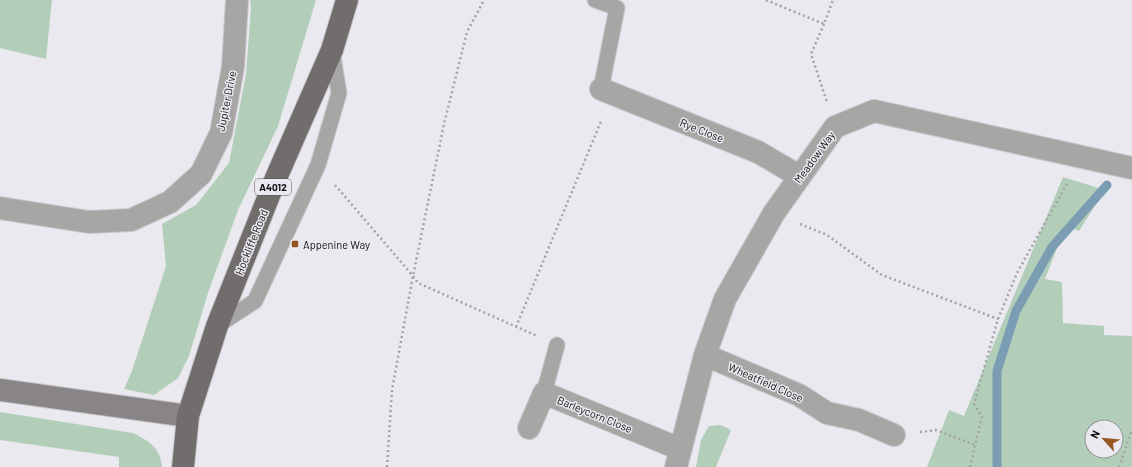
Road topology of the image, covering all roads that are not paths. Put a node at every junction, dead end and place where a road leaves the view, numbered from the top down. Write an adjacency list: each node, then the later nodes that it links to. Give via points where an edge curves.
1 (237, 0): 8 (street, Jupiter Drive, via 233,67 221,133 201,174 170,202 131,220 89,222)
2 (347, 0): 4 (main road, Hockliffe Road / A4012)
3 (595, 0): 5 (lane, via 617,8)
4 (332, 50): 9 (main road, Hockliffe Road / A4012, via 276,178); 9 (lane, via 339,93 318,165 255,301)
5 (607, 92): 7 (street, Rye Close, via 758,152)
6 (1132, 168): 7 (street, Meadow Way, via 874,111 835,127)
7 (799, 176): 11 (street, Meadow Way, via 725,299)
8 (0, 208)
9 (217, 326): 14 (main road, Hockliffe Road / A4012)
10 (557, 345): 13 (lane)
11 (705, 354): 16 (street, Wheatfield Close, via 800,395 827,413 859,420); 17 (street, Meadow Way)
12 (0, 390): 14 (street)
13 (544, 393): 15 (street, Barleycorn Close); 17 (street, Barleycorn Close)
14 (188, 416): 18 (main road, Hockliffe Road / A4012)
15 (529, 428)
16 (894, 435)
17 (678, 458)
18 (183, 467)

